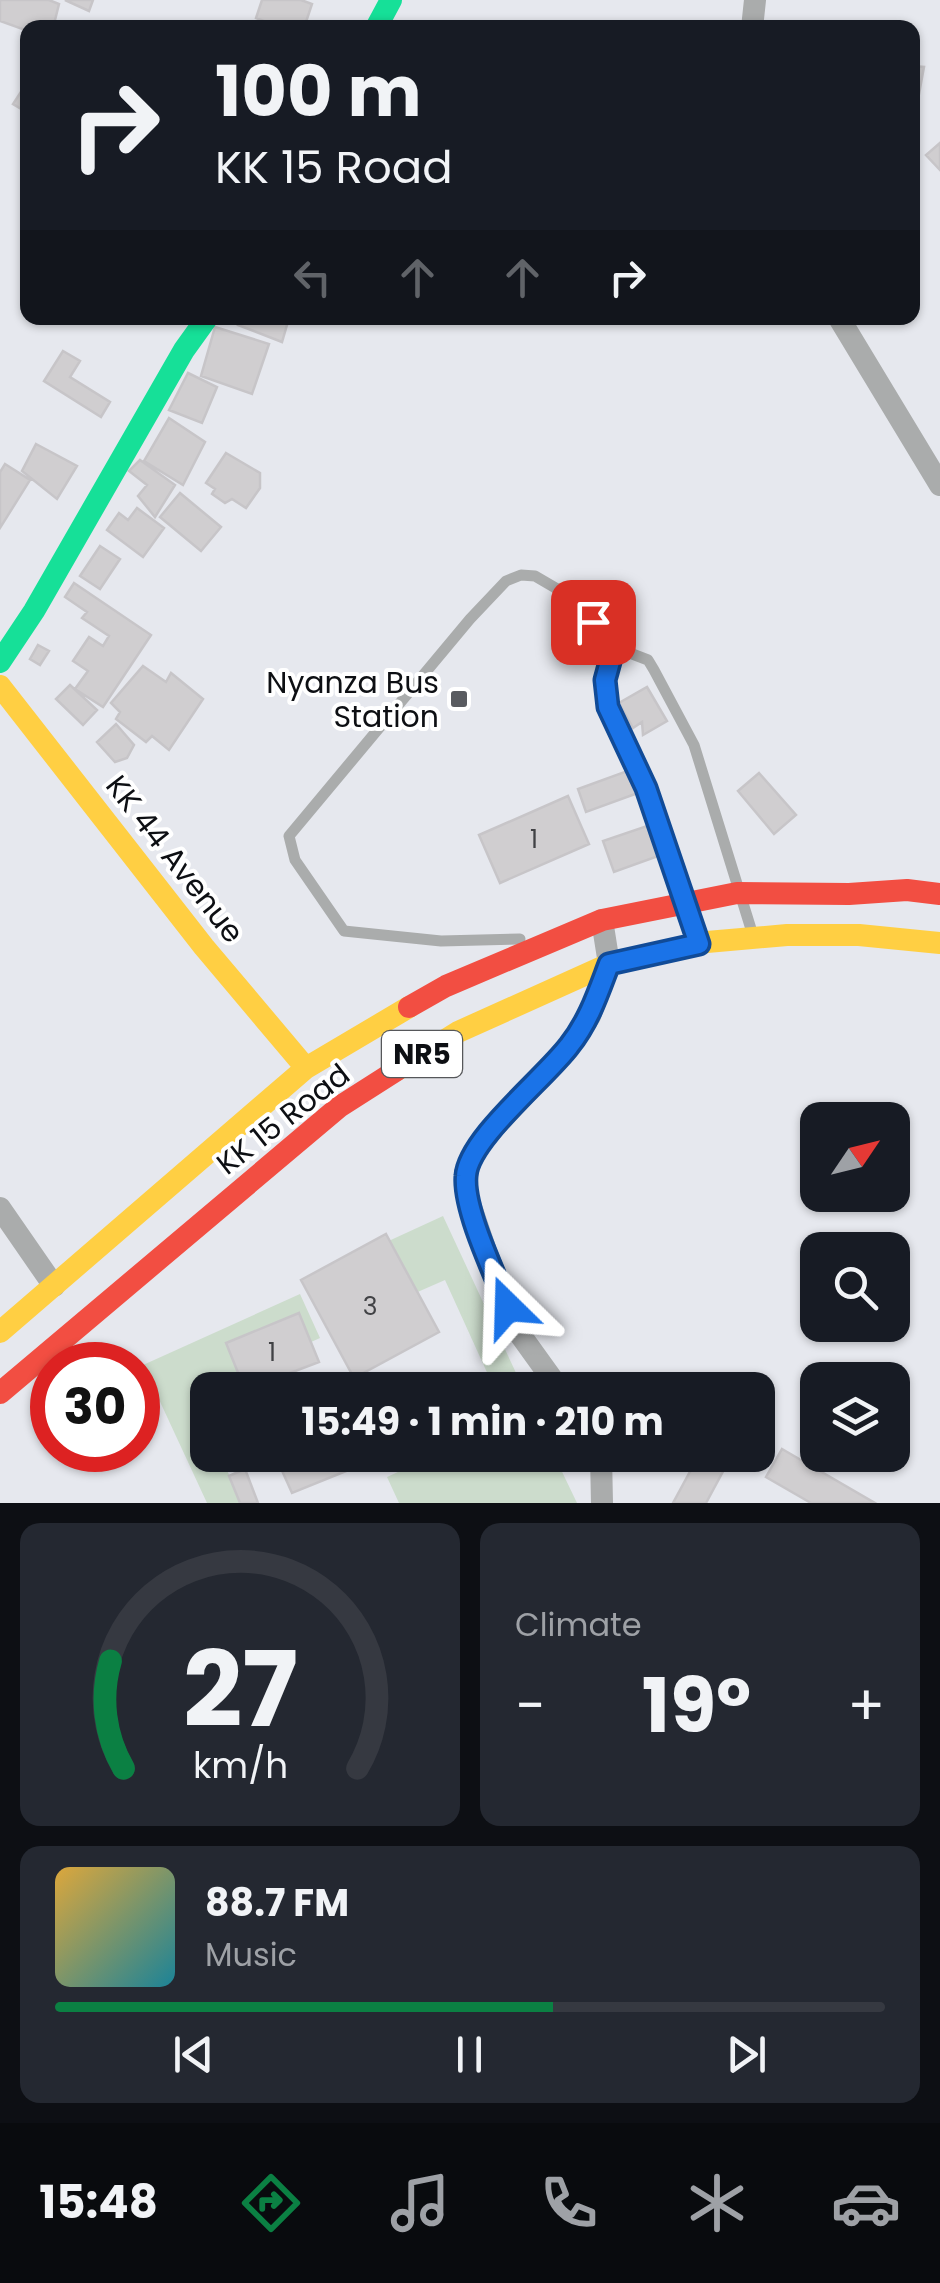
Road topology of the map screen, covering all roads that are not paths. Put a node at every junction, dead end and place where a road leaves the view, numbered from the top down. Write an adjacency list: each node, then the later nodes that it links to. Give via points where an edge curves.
1 (201, 325): 5 (main road)
2 (843, 325): 3 (street)
3 (940, 485)
4 (614, 647): 7 (lane, via 648,660 675,704 694,745); 9 (lane, via 605,680 608,707 646,788); 11 (lane, via 571,597 535,576 506,581 288,836 295,860 344,931 441,941)
5 (0, 662)
6 (0, 686): 16 (main road, KK 44 Avenue)
7 (737, 893): 8 (main road, KK 15 Road / NR5); 9 (main road, KK 15 Road / NR5); 12 (lane)
8 (940, 894)
9 (686, 903): 10 (main road, KK 15 Road / NR5); 14 (lane)
10 (602, 920): 11 (main road, KK 15 Road / NR5); 15 (street)
11 (554, 938): 16 (main road, KK 15 Road / NR5, via 446,986)
12 (754, 938): 13 (main road, KK 15 Road / NR5, via 859,935); 14 (main road, KK 15 Road / NR5)
13 (940, 943)
14 (699, 944): 15 (main road, KK 15 Road / NR5)
15 (609, 964): 16 (main road, KK 15 Road / NR5); 20 (street, via 590,1016 569,1047 480,1142 465,1173 518,1334)
16 (322, 1087): 18 (main road, KK 15 Road / NR5); 21 (main road, KK 15 Road / NR5)
17 (0, 1208): 18 (street)
18 (54, 1286): 19 (main road, KK 15 Road / NR5)
19 (0, 1332)
20 (546, 1372)
21 (0, 1392)
22 (601, 1472): 23 (street)
23 (602, 1503)

